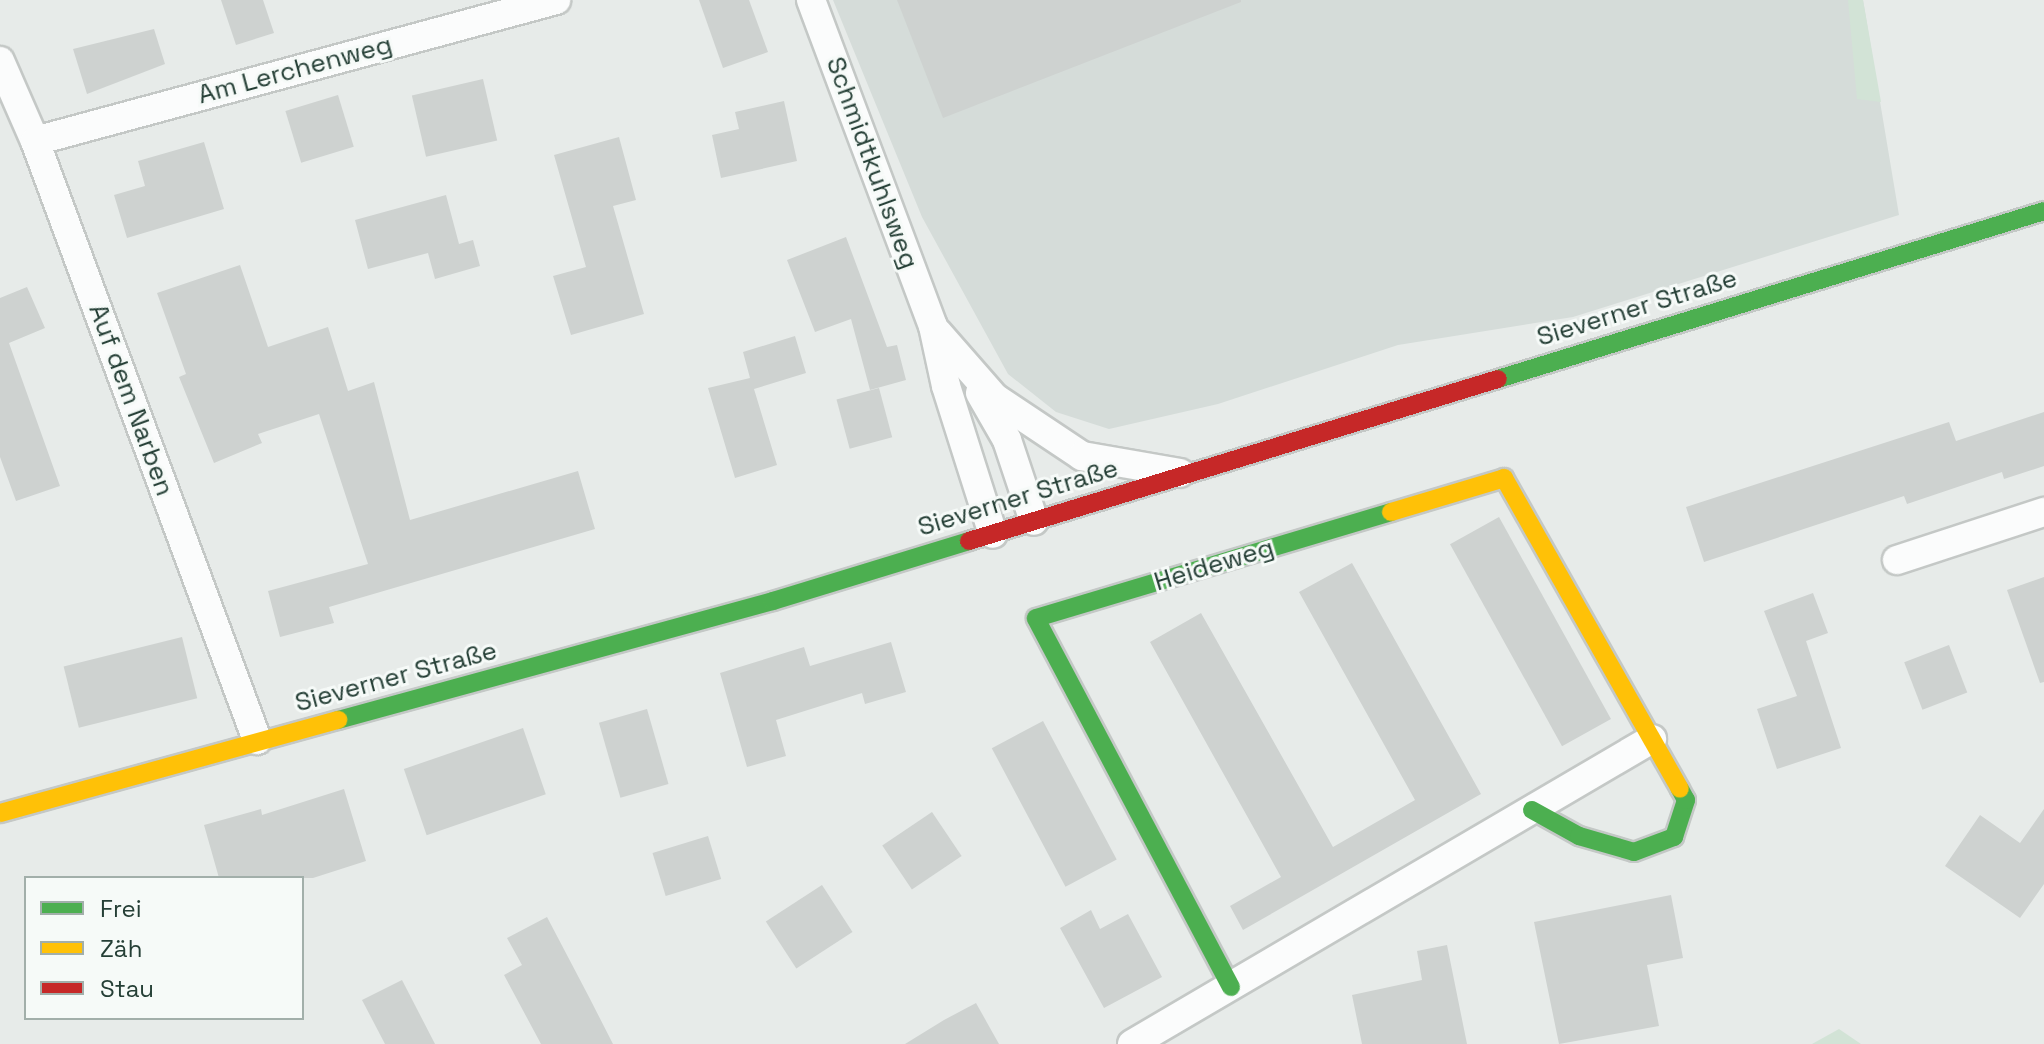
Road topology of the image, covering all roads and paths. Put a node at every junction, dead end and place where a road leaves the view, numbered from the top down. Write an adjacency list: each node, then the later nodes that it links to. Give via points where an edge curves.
1 (556, 0): 4 (street, Am Lerchenweg)
2 (811, 0): 6 (street, Schmidtkuhlsweg)
3 (0, 61): 4 (street, Auf dem Narben)
4 (35, 141): 14 (street, Auf dem Narben)
5 (2044, 211): 8 (main road, Sieverner Straße)
6 (933, 326): 7 (street, Schmidtkuhlsweg); 11 (street, Schmidtkuhlsweg, via 946,386)
7 (968, 372): 8 (street, Schmidtkuhlsweg, via 1020,417 1082,456); 10 (street, Schmidtkuhlsweg, via 1007,440)
8 (1185, 474): 10 (main road, Sieverner Straße)
9 (2044, 512): 12 (street)
10 (1034, 521): 11 (main road, Sieverner Straße)
11 (993, 534): 14 (main road, Sieverner Straße, via 703,621)
12 (1897, 560)
13 (1652, 739): 15 (street); 15 (main road, Heideweg, via 1686,800 1674,837 1634,852 1579,836); 17 (main road, Heideweg, via 1504,478 1036,618)
14 (257, 740): 16 (main road, Sieverner Straße)
15 (1532, 810): 17 (street)
16 (0, 813)
17 (1231, 987): 18 (street)
18 (1132, 1044)

